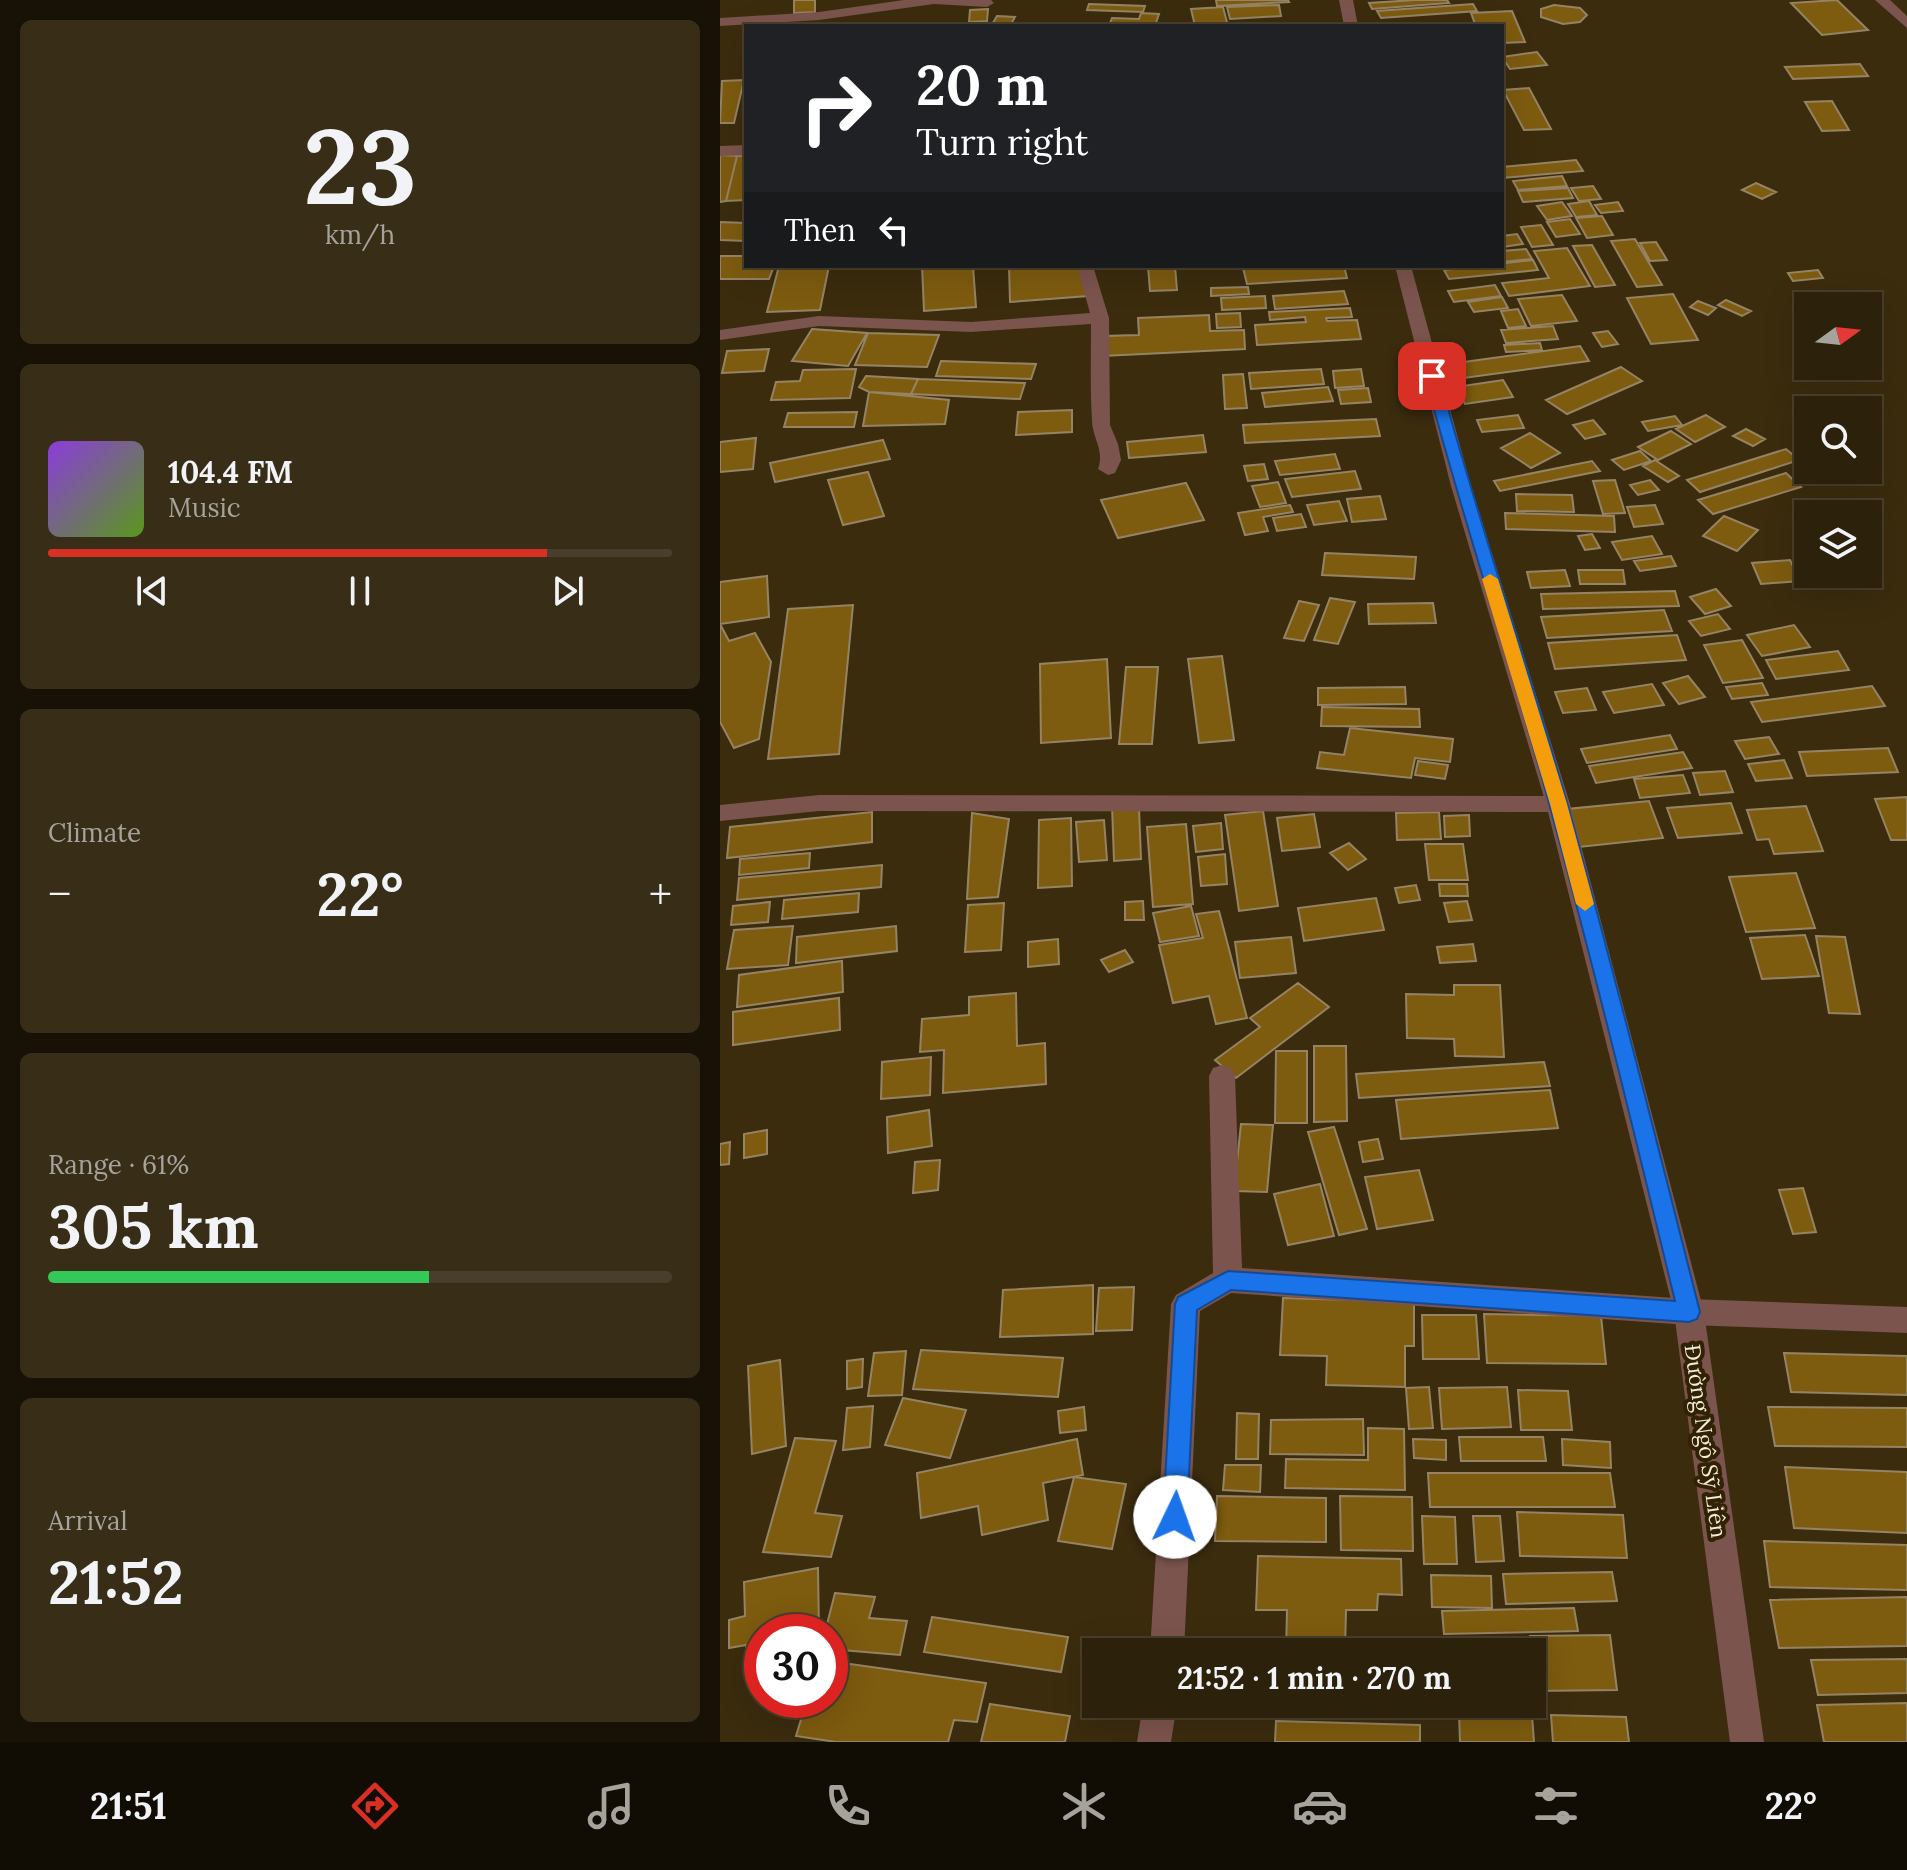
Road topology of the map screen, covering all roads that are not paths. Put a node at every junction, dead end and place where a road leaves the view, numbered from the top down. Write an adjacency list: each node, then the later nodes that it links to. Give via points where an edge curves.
1 (935, 0): 4 (street); 5 (street)
2 (1346, 0): 7 (street)
3 (1882, 0): 8 (street)
4 (905, 2): 6 (street, via 819,16)
5 (987, 3)
6 (720, 22)
7 (1351, 24)
8 (1907, 24)
9 (744, 150): 10 (street)
10 (720, 151)
11 (1086, 268): 13 (street)
12 (1404, 268): 16 (street, Đường Ngô Sỹ Liên, via 1461,486)
13 (1100, 318): 14 (street, via 971,327 819,321); 15 (street, via 1101,425 1109,444)
14 (720, 335)
15 (1108, 469)
16 (1558, 804): 17 (street, via 819,803); 20 (street, Đường Ngô Sỹ Liên)
17 (720, 813)
18 (1222, 1076): 19 (street)
19 (1228, 1280): 20 (street); 22 (street, via 1186,1304)
20 (1689, 1312): 21 (street); 25 (street, Đường Ngô Sỹ Liên)
21 (1907, 1320)
22 (1168, 1638)
23 (1158, 1718): 24 (street)
24 (1154, 1742)
25 (1747, 1742)

